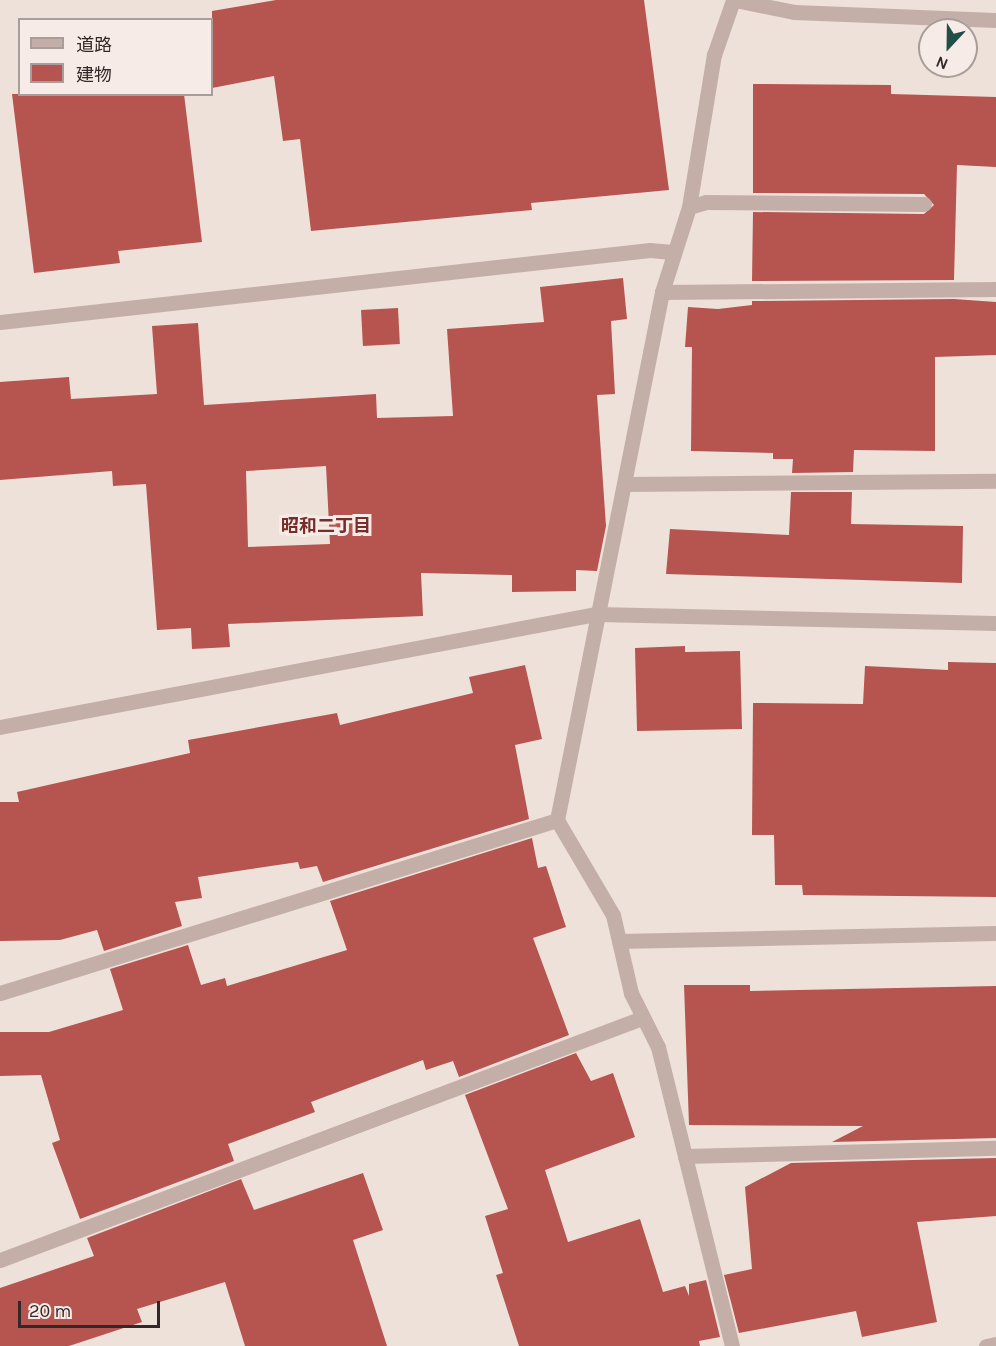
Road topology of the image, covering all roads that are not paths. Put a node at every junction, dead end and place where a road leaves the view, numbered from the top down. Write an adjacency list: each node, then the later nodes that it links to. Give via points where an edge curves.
1 (734, 0): 2 (street, via 794,12); 4 (street, via 714,55)
2 (996, 20)
3 (924, 204): 4 (street, via 706,202)
4 (689, 207): 5 (street)
5 (672, 252): 7 (street); 8 (street, via 650,250)
6 (996, 289): 7 (street)
7 (662, 292): 10 (street)
8 (0, 322)
9 (996, 481): 10 (street)
10 (626, 484): 11 (street)
11 (596, 614): 12 (street); 13 (street); 14 (street, via 591,664)
12 (996, 623)
13 (0, 727)
14 (557, 820): 16 (street, via 613,915); 17 (street)
15 (996, 933): 16 (street)
16 (619, 941): 18 (street)
17 (0, 993)
18 (642, 1018): 20 (street, via 658,1047); 21 (street)
19 (996, 1148): 20 (street)
20 (685, 1156): 23 (street)
21 (0, 1260)
22 (996, 1344): 24 (street)
23 (732, 1346)
24 (986, 1346)

